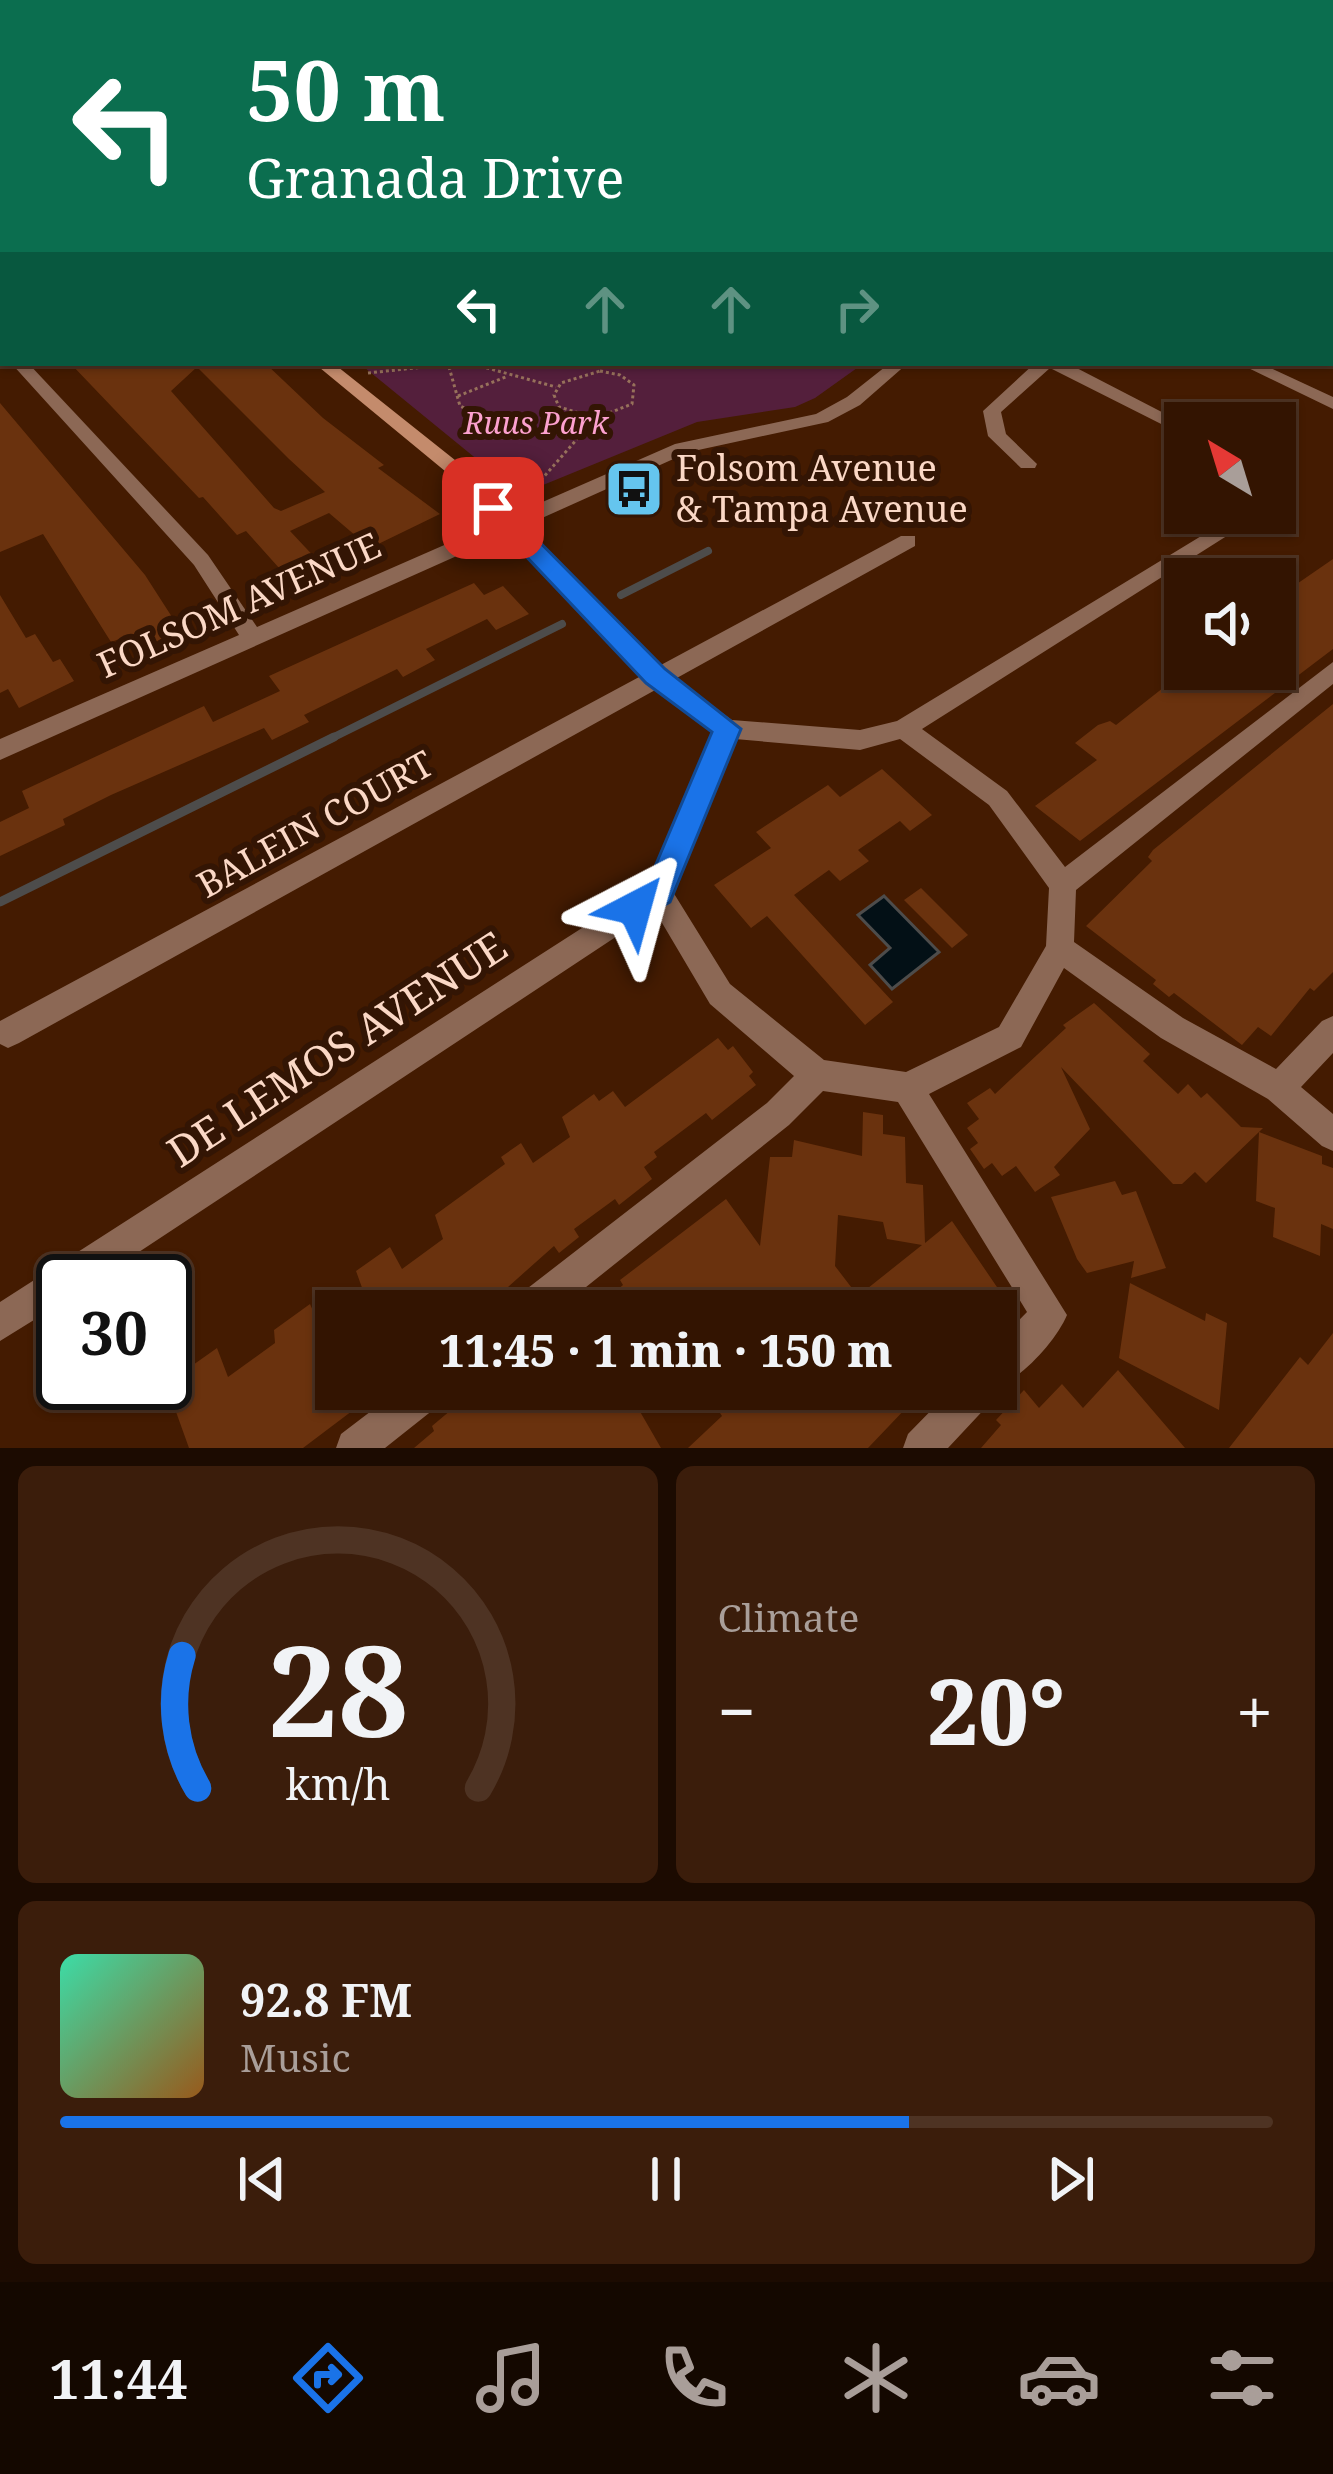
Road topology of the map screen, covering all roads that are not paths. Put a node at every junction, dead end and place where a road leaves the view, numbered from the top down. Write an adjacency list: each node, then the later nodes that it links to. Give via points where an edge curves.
1 (22, 366): 13 (street, via 201,560)
2 (326, 366): 10 (street, via 458,472)
3 (896, 366): 10 (street, FOLSOM AVENUE, via 825,417 712,436)
4 (1046, 366): 9 (street, via 992,411 997,436)
5 (1056, 366): 8 (street)
6 (1252, 366): 7 (street)
7 (1333, 404)
8 (1164, 420)
9 (1028, 464)
10 (510, 526): 13 (street, FOLSOM AVENUE); 15 (street)
11 (1219, 534): 17 (street)
12 (908, 542): 15 (street, BALEIN COURT)
13 (254, 638): 18 (street, FOLSOM AVENUE)
14 (1333, 671): 19 (street)
15 (656, 676): 16 (street); 23 (street, BALEIN COURT)
16 (727, 729): 17 (street, via 860,740); 20 (street)
17 (904, 729): 19 (street, via 998,798)
18 (0, 750)
19 (1063, 885): 21 (street)
20 (659, 892): 24 (street, via 720,994); 28 (street, DE LEMOS AVENUE)
21 (1060, 949): 25 (street, via 1010,1037); 26 (street, via 1172,1028)
22 (1333, 1031): 26 (street)
23 (8, 1033)
24 (817, 1075): 25 (street); 29 (street)
25 (908, 1088): 32 (street, via 1049,1315)
26 (1279, 1088): 27 (street)
27 (1333, 1135)
28 (105, 1254)
29 (555, 1290)
30 (36, 1299): 31 (street, DE LEMOS AVENUE)
31 (0, 1323)
32 (1017, 1348)
33 (403, 1410): 35 (street)
34 (958, 1410): 36 (street)
35 (355, 1448)
36 (922, 1448)

